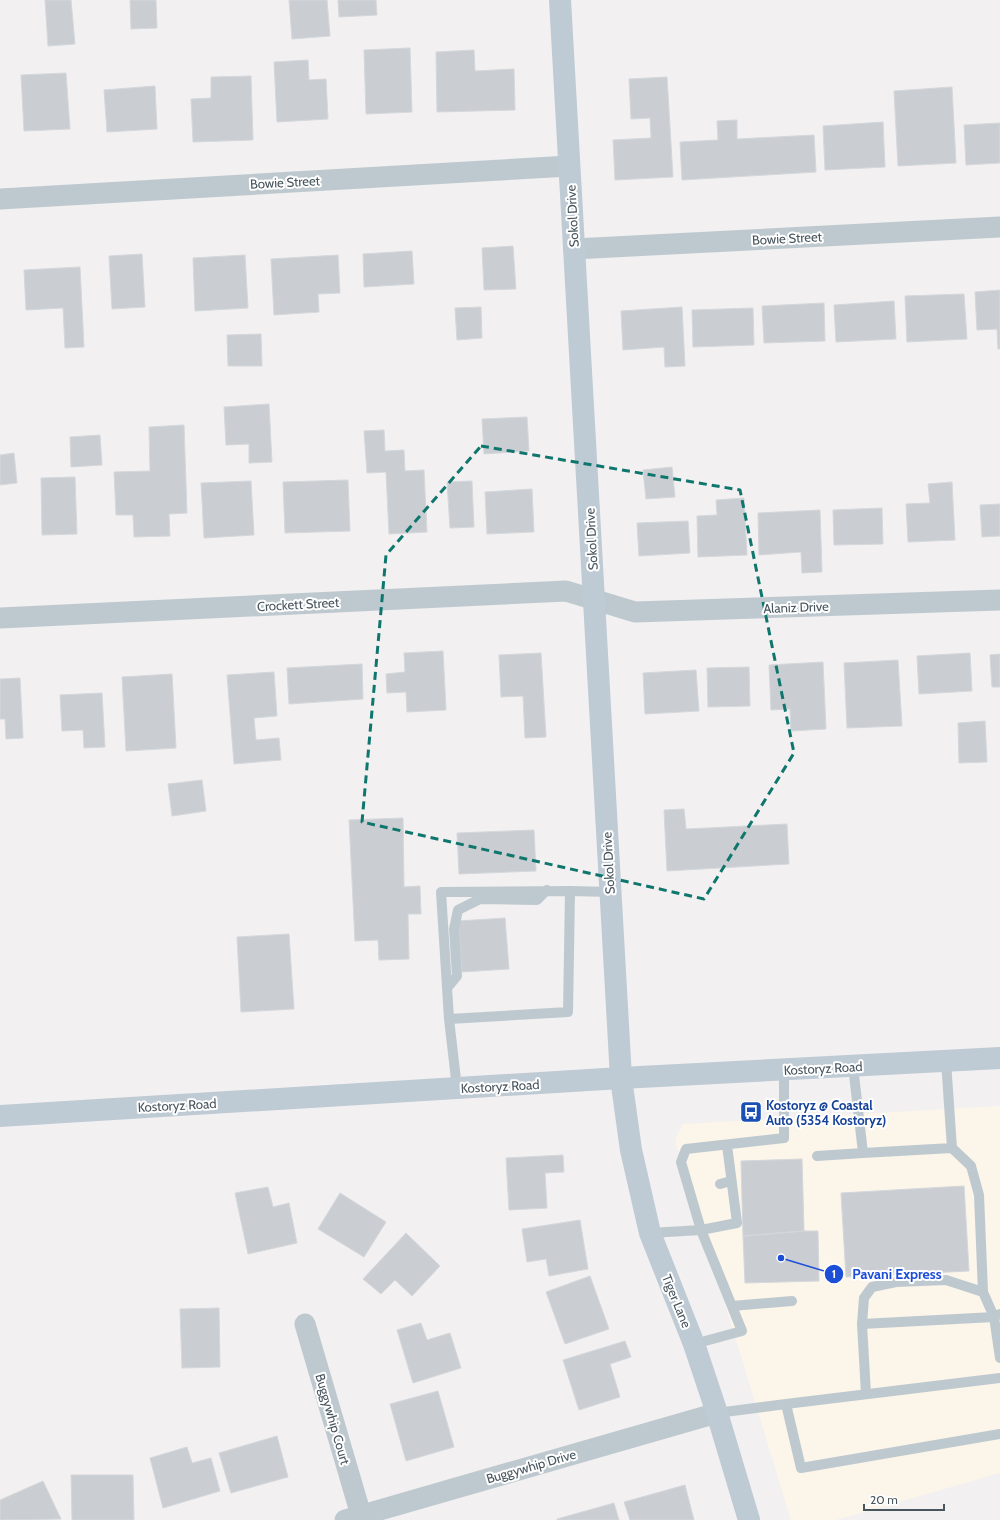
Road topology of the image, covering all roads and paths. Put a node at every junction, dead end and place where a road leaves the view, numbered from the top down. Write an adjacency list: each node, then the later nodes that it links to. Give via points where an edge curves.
1 (560, 0): 2 (street, Sokol Drive)
2 (569, 166): 3 (street, Bowie Street); 5 (street, Sokol Drive)
3 (0, 199)
4 (1000, 227): 5 (street, Bowie Street)
5 (574, 249): 6 (street, Sokol Drive)
6 (595, 599): 7 (street, Alaniz Drive, via 636,612); 8 (street, Crockett Street, via 566,591); 11 (street, Sokol Drive)
7 (1000, 600)
8 (0, 618)
9 (546, 890): 10 (lane); 12 (lane, via 537,900 480,899 458,910 454,929 456,976); 12 (lane, via 441,892)
10 (570, 891): 11 (lane); 13 (lane, via 568,1012)
11 (610, 892): 18 (street, Sokol Drive)
12 (447, 988): 13 (lane)
13 (449, 1019): 19 (lane)
14 (1000, 1058): 15 (street, Kostoryz Road)
15 (946, 1061): 16 (street, Kostoryz Road); 22 (lane)
16 (853, 1066): 17 (street, Kostoryz Road); 23 (lane)
17 (784, 1070): 18 (street, Kostoryz Road); 21 (lane, via 784,1138)
18 (621, 1078): 19 (street, Kostoryz Road); 28 (street, Tiger Lane, via 631,1150)
19 (457, 1088): 20 (street, Kostoryz Road)
20 (0, 1116)
21 (727, 1145): 25 (lane); 27 (lane, via 686,1149 681,1162 694,1192)
22 (952, 1148): 23 (lane); 29 (lane, via 971,1166 979,1194)
23 (863, 1153): 24 (lane)
24 (817, 1156)
25 (731, 1181): 26 (lane); 27 (lane, via 737,1223)
26 (720, 1184)
27 (701, 1230): 28 (lane); 31 (lane)
28 (650, 1233): 35 (street, Tiger Lane)
29 (983, 1292): 32 (lane); 34 (lane, via 946,1280 896,1282 872,1287 864,1298)
30 (792, 1301): 31 (lane)
31 (732, 1306): 35 (lane, via 742,1332)
32 (997, 1316): 34 (lane); 36 (lane)
33 (305, 1324): 42 (street, Buggywhip Court)
34 (862, 1324): 38 (lane)
35 (694, 1344): 40 (street, Tiger Lane)
36 (1000, 1358)
37 (1000, 1378): 38 (lane)
38 (866, 1394): 39 (lane)
39 (786, 1404): 40 (lane); 41 (lane, via 801,1468)
40 (717, 1413): 42 (street, Buggywhip Drive); 43 (street, Tiger Lane)
41 (1000, 1434)
42 (353, 1518)
43 (749, 1520)

